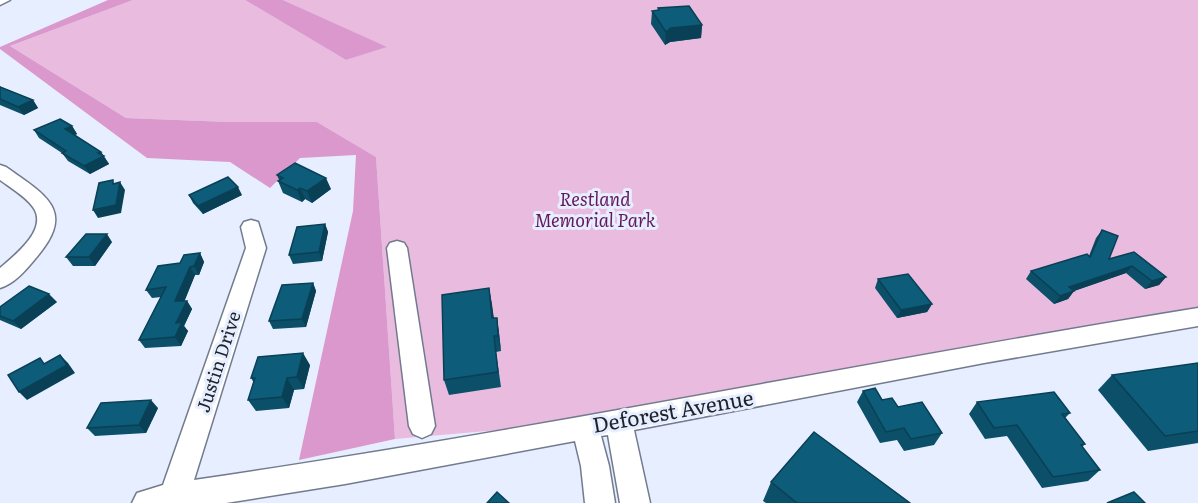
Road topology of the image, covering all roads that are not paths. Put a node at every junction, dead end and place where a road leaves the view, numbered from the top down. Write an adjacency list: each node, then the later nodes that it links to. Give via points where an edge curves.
1 (0, 171): 4 (street, via 41,203 47,221 33,248)
2 (250, 227): 9 (street, Justin Drive, via 256,248)
3 (397, 248): 7 (street)
4 (0, 280)
5 (1194, 321): 6 (street, Deforest Avenue, via 840,379)
6 (619, 422): 8 (street, Deforest Avenue); 12 (street)
7 (422, 426)
8 (585, 428): 9 (street, Deforest Avenue, via 342,472); 11 (street)
9 (174, 496): 10 (street, Deforest Avenue)
10 (147, 503)
11 (600, 503)
12 (635, 503)

